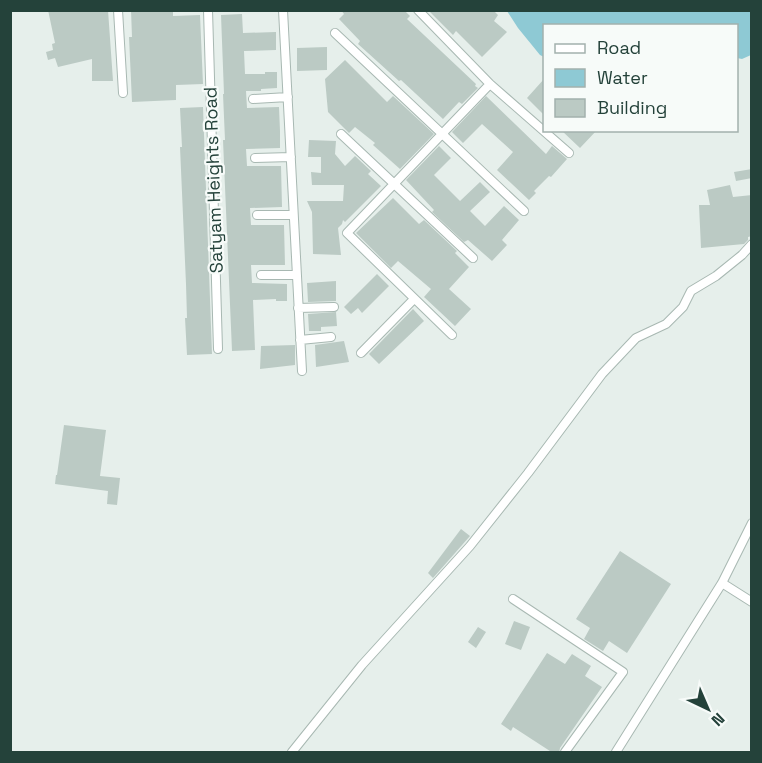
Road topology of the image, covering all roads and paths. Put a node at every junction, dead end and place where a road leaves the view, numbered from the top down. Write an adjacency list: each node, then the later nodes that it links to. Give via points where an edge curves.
1 (118, 10): 7 (street)
2 (208, 10): 31 (street, Satyam Heights Road)
3 (284, 10): 8 (street)
4 (418, 10): 6 (street)
5 (336, 33): 13 (street)
6 (489, 84): 10 (street); 13 (street)
7 (123, 93)
8 (288, 97): 9 (street); 15 (street)
9 (252, 99)
10 (543, 131)
11 (545, 132): 14 (street)
12 (341, 134): 17 (street)
13 (442, 134): 17 (street); 18 (street)
14 (569, 153)
15 (291, 157): 16 (street); 20 (street)
16 (255, 158)
17 (394, 184): 22 (street); 25 (street, via 347,233)
18 (524, 210)
19 (257, 215): 20 (street)
20 (293, 215): 23 (street)
21 (752, 244): 38 (street, via 716,276 691,291 666,324 636,338 602,374 470,546 362,665)
22 (473, 258)
23 (296, 274): 24 (street); 27 (street)
24 (261, 275)
25 (414, 299): 28 (street); 32 (street)
26 (334, 307): 27 (street)
27 (298, 308): 30 (street)
28 (452, 335)
29 (332, 337): 30 (street)
30 (300, 340): 33 (street)
31 (218, 349)
32 (361, 353)
33 (302, 371)
34 (752, 523): 35 (street)
35 (722, 583): 37 (street); 40 (street)
36 (513, 599): 39 (street, via 623,672)
37 (752, 602)
38 (292, 753)
39 (566, 753)
40 (616, 753)

